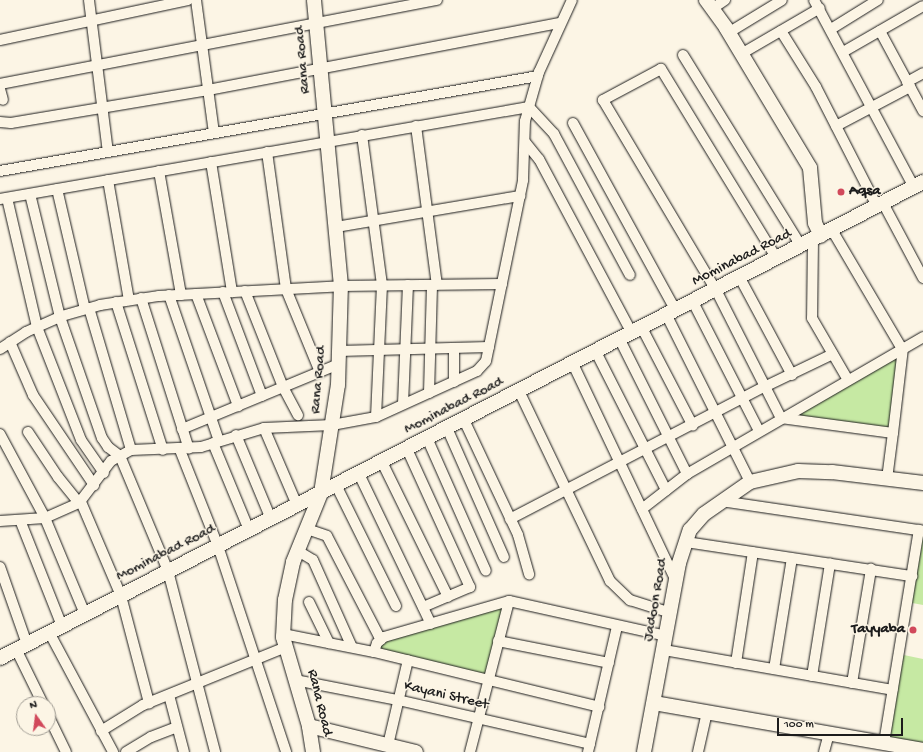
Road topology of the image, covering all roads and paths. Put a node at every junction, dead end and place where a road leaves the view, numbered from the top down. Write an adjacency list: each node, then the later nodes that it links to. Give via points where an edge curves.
1 (89, 0): 13 (street)
2 (188, 0): 13 (street)
3 (196, 0): 21 (street)
4 (314, 0): 14 (street, Rana Road)
5 (438, 0): 14 (street)
6 (572, 0): 15 (street)
7 (725, 0): 10 (street)
8 (782, 0): 19 (street)
9 (878, 0): 16 (street)
10 (709, 4): 19 (street)
11 (817, 4): 16 (street); 17 (street)
12 (923, 6): 18 (street)
13 (91, 21): 20 (street); 25 (street)
14 (316, 22): 21 (street); 26 (street, Rana Road)
15 (560, 24): 26 (street); 28 (street)
16 (831, 29): 22 (street)
17 (781, 31): 23 (street); 42 (street, via 816,87)
18 (880, 31): 22 (street); 30 (street)
19 (728, 33): 23 (street)
20 (0, 40)
21 (202, 44): 25 (street); 32 (street)
22 (843, 52): 35 (street)
23 (741, 54): 62 (street, via 810,168)
24 (682, 55): 62 (street)
25 (97, 64): 29 (street); 36 (street)
26 (321, 70): 32 (street); 38 (street, Rana Road)
27 (923, 73): 30 (street)
28 (538, 76): 34 (street); 38 (street)
29 (0, 84)
30 (908, 84): 35 (street); 37 (street)
31 (0, 89): 33 (street)
32 (208, 90): 36 (street); 43 (street)
33 (3, 100)
34 (529, 107): 41 (street); 46 (street); 64 (street, via 554,134)
35 (874, 107): 42 (street); 53 (street)
36 (102, 108): 39 (street, via 11,124); 47 (street)
37 (923, 111)
38 (325, 114): 43 (street); 45 (street, Rana Road)
39 (0, 122)
40 (574, 123): 84 (street)
41 (416, 126): 44 (street); 59 (street)
42 (836, 126): 58 (street)
43 (214, 133): 47 (street)
44 (362, 135): 45 (street); 60 (street)
45 (328, 141): 48 (street); 61 (street, Rana Road)
46 (524, 142): 56 (street); 87 (street, via 539,159)
47 (108, 152): 51 (street)
48 (267, 152): 49 (street); 72 (street)
49 (212, 162): 50 (street); 75 (street)
50 (159, 171): 52 (street); 78 (street)
51 (0, 172)
52 (108, 180): 54 (street); 80 (street)
53 (919, 184): 58 (street, Mominabad Road)
54 (57, 189): 55 (street); 83 (street)
55 (30, 194): 57 (street); 85 (street)
56 (520, 196): 59 (street); 67 (street)
57 (4, 198): 86 (street)
58 (880, 205): 62 (street, Mominabad Road); 66 (street)
59 (428, 210): 60 (street); 70 (street)
60 (374, 221): 61 (street); 68 (street)
61 (336, 228): 71 (street, Rana Road)
62 (817, 238): 63 (street, Mominabad Road); 97 (street); 99 (street, via 812,318)
63 (776, 260): 65 (street, Mominabad Road); 73 (street, via 661,69 603,100)
64 (630, 275)
65 (740, 278): 73 (street, Mominabad Road); 103 (street)
66 (923, 278)
67 (502, 284): 70 (street); 91 (street)
68 (382, 285): 69 (street); 71 (street); 95 (street)
69 (408, 285): 70 (street); 96 (street)
70 (435, 285): 92 (street)
71 (341, 286): 72 (street); 100 (street, Rana Road)
72 (286, 289): 74 (street); 102 (street)
73 (716, 290): 82 (street, Mominabad Road); 107 (street)
74 (245, 291): 75 (street); 106 (street)
75 (228, 292): 76 (street); 110 (street)
76 (196, 294): 78 (street); 113 (street)
77 (169, 295): 78 (street); 79 (street); 117 (street)
78 (181, 295)
79 (141, 298): 80 (street); 124 (street)
80 (130, 300): 81 (street)
81 (116, 302): 83 (street); 137 (street)
82 (693, 302): 84 (street, Mominabad Road); 111 (street)
83 (87, 309): 85 (street); 136 (street)
84 (672, 313): 87 (street, Mominabad Road); 114 (street)
85 (60, 317): 86 (street); 139 (street, via 102,438 108,447)
86 (37, 327): 90 (street); 142 (street, via 81,440)
87 (637, 331): 89 (street, Mominabad Road); 121 (street)
88 (923, 337): 97 (street)
89 (620, 340): 98 (street, Mominabad Road); 131 (street)
90 (10, 342): 94 (street); 148 (street, via 33,395)
91 (489, 347): 93 (street); 105 (street, via 486,361 477,371)
92 (430, 348): 93 (street); 96 (street); 109 (street)
93 (454, 348): 105 (street)
94 (0, 349)
95 (379, 349): 96 (street); 100 (street); 116 (street)
96 (405, 349): 112 (street)
97 (903, 349): 104 (street); 127 (street)
98 (596, 352): 101 (street, Mominabad Road); 138 (street)
99 (833, 354): 103 (street); 104 (street)
100 (339, 357): 102 (street); 120 (street, Rana Road)
101 (573, 364): 108 (street, Mominabad Road); 141 (street)
102 (320, 372): 106 (street)
103 (792, 375): 107 (street)
104 (848, 380): 118 (street)
105 (454, 382): 109 (street)
106 (284, 387): 110 (street); 115 (street)
107 (764, 387): 111 (street); 118 (street)
108 (519, 392): 119 (street, Mominabad Road); 151 (street)
109 (429, 393): 112 (street)
110 (262, 396): 113 (street)
111 (742, 398): 114 (street); 125 (street)
112 (404, 404): 116 (street)
113 (238, 406): 117 (street)
114 (716, 414): 121 (street); 133 (street)
115 (298, 416)
116 (376, 417): 120 (street)
117 (210, 418): 124 (street); 132 (street)
118 (781, 418): 125 (street); 127 (street)
119 (464, 420): 123 (street, Mominabad Road); 159 (street)
120 (332, 425): 122 (street); 152 (street, Rana Road)
121 (693, 426): 131 (street)
122 (264, 428): 129 (street); 155 (street)
123 (447, 428): 130 (street, Mominabad Road); 169 (street)
124 (182, 429): 134 (street)
125 (759, 431): 133 (street)
126 (28, 432): 154 (street, via 58,477)
127 (893, 433): 145 (street)
128 (0, 434): 157 (street)
129 (236, 435): 132 (street); 158 (street)
130 (427, 438): 135 (street, Mominabad Road); 175 (street)
131 (670, 438): 138 (street); 144 (street)
132 (216, 442): 134 (street); 163 (street)
133 (732, 446): 144 (street); 146 (street)
134 (184, 449): 137 (street); 166 (street)
135 (407, 449): 140 (street, Mominabad Road); 180 (street, via 470,587)
136 (131, 450): 137 (street); 139 (street)
137 (163, 450)
138 (646, 450): 141 (street); 150 (street)
139 (120, 456): 142 (street, via 111,461); 174 (street)
140 (382, 462): 143 (street, Mominabad Road); 180 (street)
141 (620, 463): 151 (street); 156 (street)
142 (104, 473): 148 (street)
143 (359, 474): 149 (street, Mominabad Road); 184 (street)
144 (687, 474): 150 (street)
145 (887, 479): 146 (street, Jadoon Road, via 798,470); 147 (street, Jadoon Road)
146 (750, 482): 153 (street, Jadoon Road)
147 (923, 483)
148 (94, 485): 154 (street)
149 (336, 485): 152 (street, Mominabad Road); 183 (street)
150 (666, 490): 156 (street)
151 (566, 491): 159 (street); 185 (street, via 610,580 630,600)
152 (321, 493): 155 (street, Mominabad Road); 162 (street, Rana Road)
153 (721, 500): 164 (street); 165 (street, Jadoon Road, via 690,530)
154 (80, 502): 157 (street); 179 (street)
155 (297, 505): 158 (street, Mominabad Road)
156 (642, 509): 178 (street)
157 (45, 518): 160 (street); 186 (street)
158 (270, 519): 163 (street, Mominabad Road)
159 (510, 519): 176 (street, via 518,535)
160 (20, 520): 161 (street); 189 (street)
161 (0, 521)
162 (307, 529): 167 (street, Rana Road); 192 (street, via 327,536)
163 (249, 530): 166 (street, Mominabad Road)
164 (921, 531): 177 (street)
165 (686, 542): 168 (street); 178 (street, Jadoon Road)
166 (218, 546): 174 (street, Mominabad Road); 200 (street)
167 (298, 551): 191 (street, Rana Road, via 284,600); 196 (street, via 313,560)
168 (753, 552): 170 (street); 203 (street)
169 (504, 557)
170 (792, 558): 171 (street); 204 (street)
171 (830, 563): 173 (street); 205 (street)
172 (0, 567): 195 (street)
173 (871, 570): 177 (street); 209 (street)
174 (168, 571): 179 (street, Mominabad Road); 208 (street)
175 (486, 571)
176 (529, 574)
177 (912, 576): 210 (street)
178 (676, 581): 185 (street, Jadoon Road)
179 (120, 596): 186 (street, Mominabad Road); 214 (street)
180 (448, 597): 184 (street)
181 (509, 601): 187 (street); 188 (street); 193 (street)
182 (309, 602): 194 (street)
183 (396, 606)
184 (423, 607): 187 (street)
185 (671, 613): 190 (street, Jadoon Road)
186 (85, 614): 189 (street, Mominabad Road)
187 (431, 624): 192 (street)
188 (617, 626): 190 (street); 202 (street)
189 (56, 629): 195 (street, Mominabad Road); 222 (street)
190 (667, 636): 197 (street, Jadoon Road)
191 (285, 640): 194 (street); 200 (street); 206 (street, Rana Road)
192 (380, 640): 198 (street)
193 (498, 641): 202 (street); 207 (street)
194 (329, 643): 196 (street)
195 (22, 647): 199 (street, Mominabad Road); 212 (street)
196 (352, 647): 198 (street)
197 (664, 650): 203 (street); 215 (street, Jadoon Road)
198 (374, 652): 201 (street)
199 (0, 658)
200 (255, 659): 208 (street); 235 (street)
201 (408, 660): 207 (street); 213 (street)
202 (609, 663): 216 (street)
203 (736, 663): 204 (street)
204 (774, 669): 205 (street)
205 (812, 676): 209 (street)
206 (295, 680): 213 (street, Kayani Street); 219 (street, Rana Road)
207 (489, 680): 216 (street); 218 (street)
208 (197, 682): 211 (street); 234 (street)
209 (852, 683): 210 (street)
210 (893, 690): 224 (street)
211 (169, 695): 214 (street); 220 (street)
212 (40, 696)
213 (398, 700): 218 (street, Kayani Street); 225 (street)
214 (148, 703): 222 (street)
215 (654, 703): 217 (street); 238 (street, Jadoon Road)
216 (599, 707): 226 (street)
217 (707, 712): 223 (street); 239 (street)
218 (479, 719): 226 (street, Kayani Street); 237 (street)
219 (309, 726): 225 (street); 229 (street, Rana Road)
220 (177, 727): 232 (street, via 151,737); 233 (street)
221 (56, 731): 230 (street)
222 (101, 731): 231 (street)
223 (829, 733): 224 (street); 240 (street)
224 (884, 743): 227 (street)
225 (388, 745): 236 (street)
226 (589, 748)
227 (905, 749): 228 (street)
228 (923, 750)
229 (311, 751)
230 (66, 752)
231 (112, 752)
232 (126, 752)
233 (184, 752)
234 (215, 752)
235 (286, 752)
236 (416, 752)
237 (470, 752)
238 (644, 752)
239 (698, 752)
240 (824, 752)

